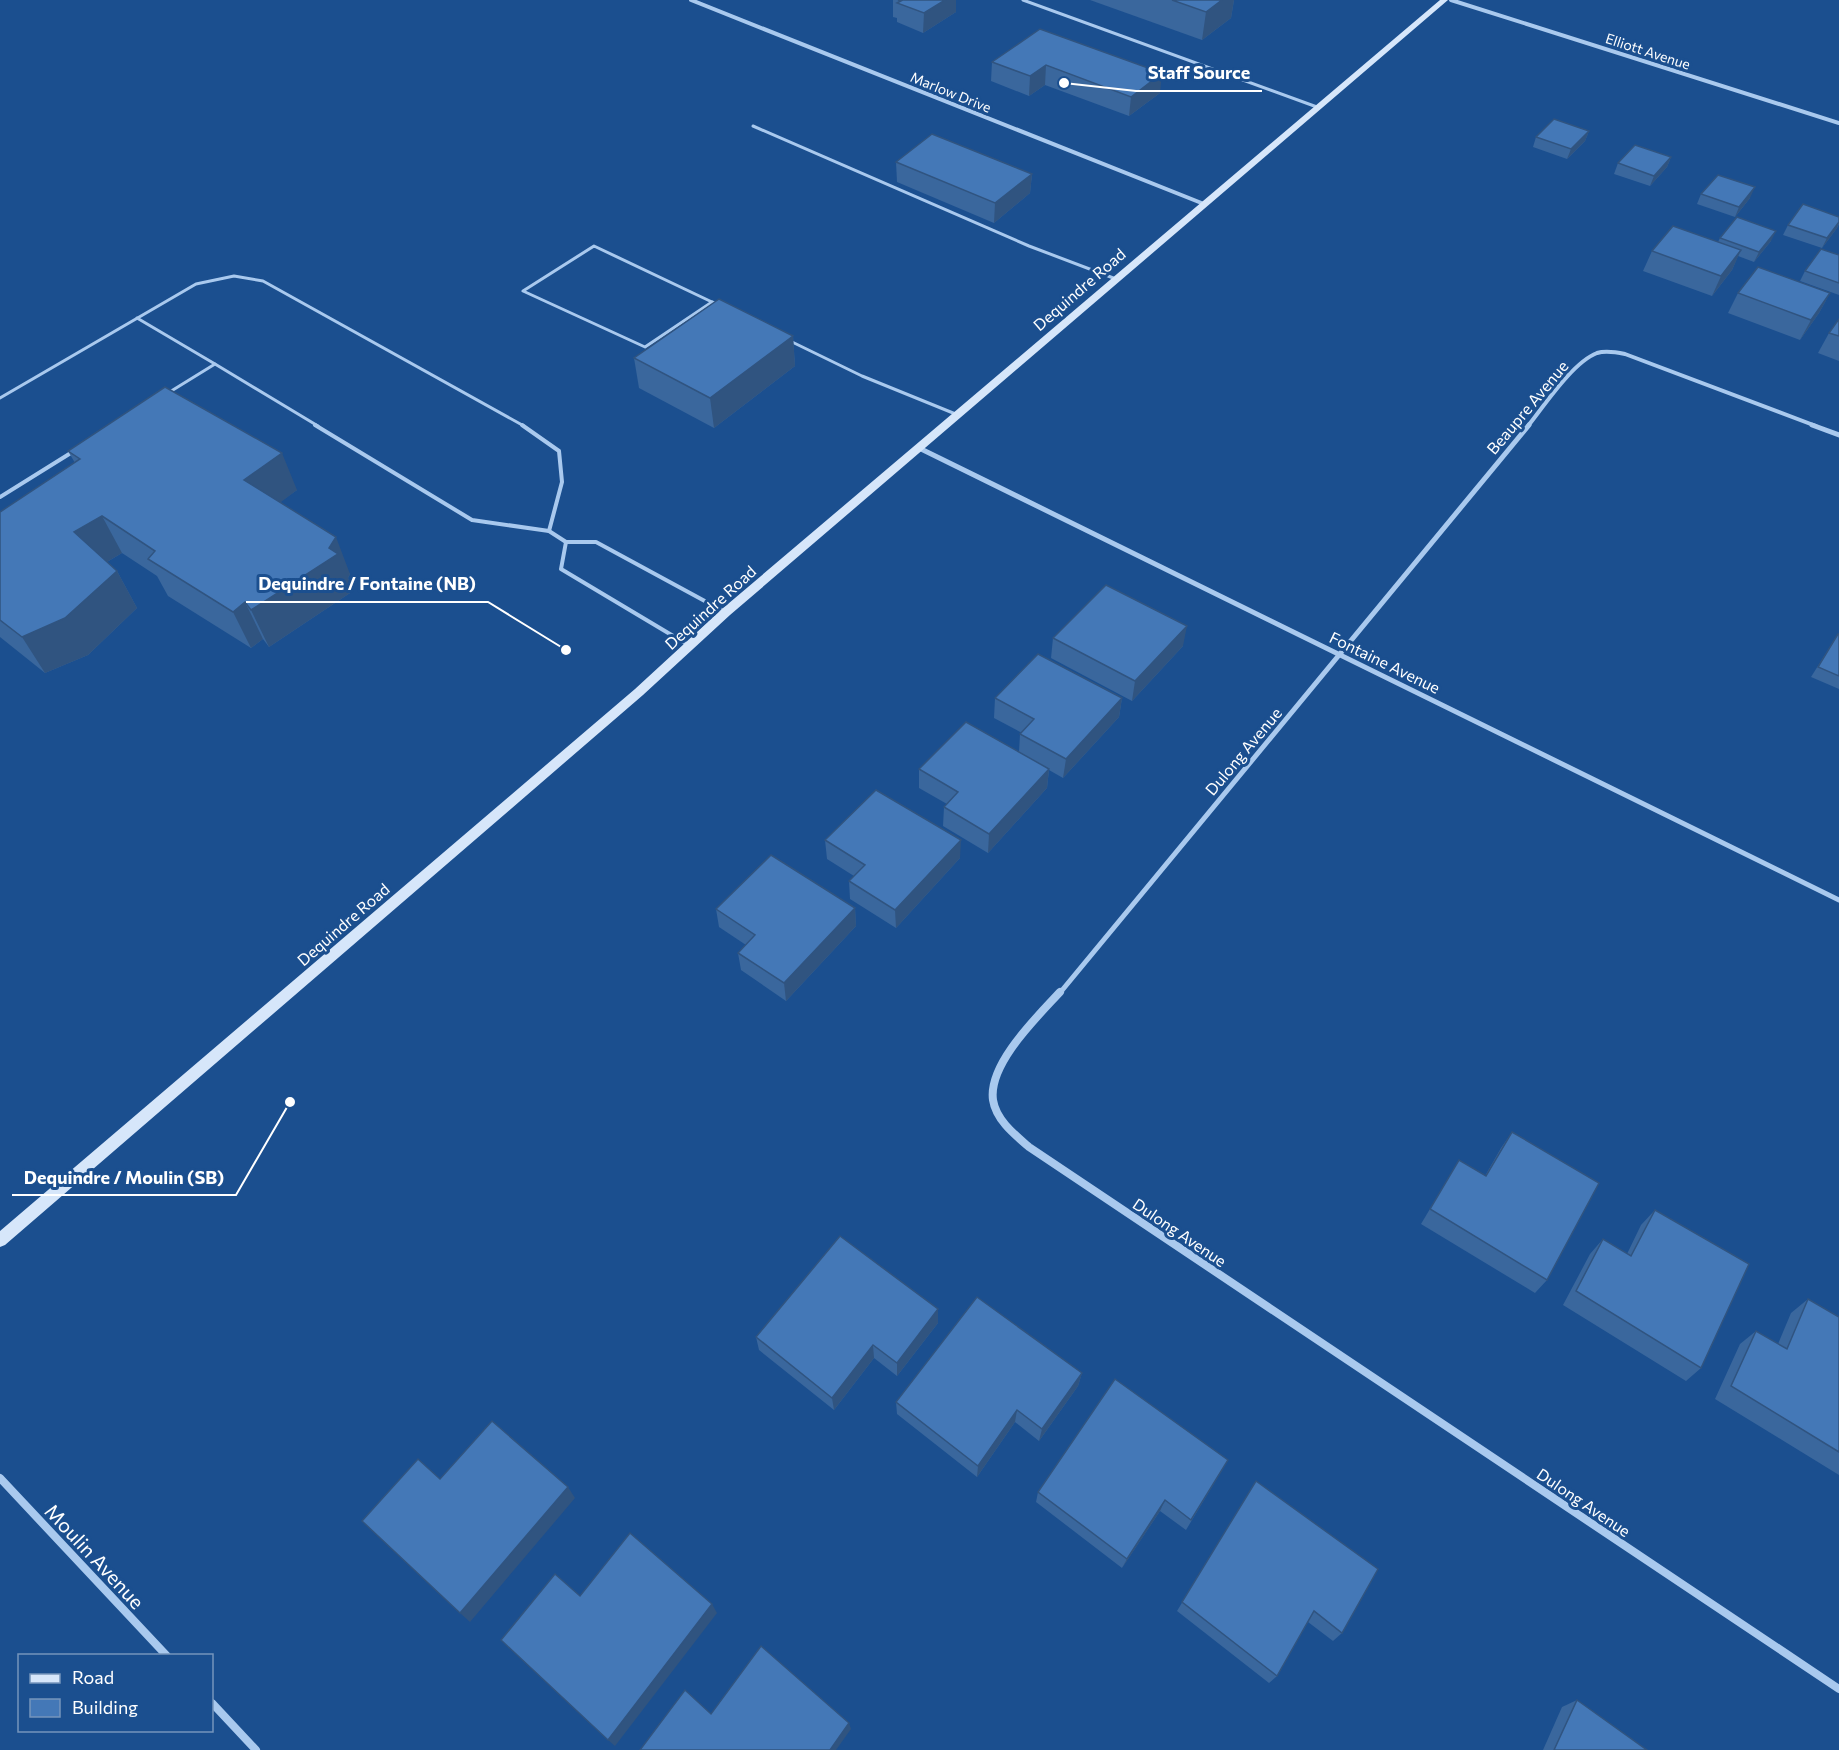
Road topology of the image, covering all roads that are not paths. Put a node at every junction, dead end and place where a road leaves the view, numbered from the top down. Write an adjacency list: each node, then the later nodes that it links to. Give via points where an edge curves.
1 (691, 0): 8 (street, Marlow Drive)
2 (1023, 0): 5 (lane)
3 (1444, 0): 5 (main road, Dequindre Road)
4 (1451, 0): 6 (street, Elliott Avenue)
5 (1317, 107): 8 (main road, Dequindre Road)
6 (1839, 123)
7 (753, 126): 9 (lane, via 1029,246)
8 (1204, 204): 9 (main road, Dequindre Road)
9 (1116, 279): 17 (main road, Dequindre Road)
10 (712, 302): 10 (lane, via 594,246 523,291 645,347); 11 (lane)
11 (723, 308)
12 (137, 318): 14 (lane); 16 (lane); 22 (lane, via 196,284 234,276 263,281 524,426 559,452 562,482)
13 (787, 339): 17 (lane, via 862,376)
14 (215, 364): 15 (lane); 22 (lane, via 472,520)
15 (166, 394)
16 (0, 398)
17 (958, 415): 20 (main road, Dequindre Road)
18 (1839, 435): 26 (street, Beaupre Avenue, via 1625,354 1606,350 1590,355)
19 (78, 448): 21 (lane)
20 (919, 448): 24 (main road, Dequindre Road); 26 (street, Fontaine Avenue)
21 (0, 497)
22 (549, 531): 23 (lane)
23 (566, 542): 24 (lane, via 596,542); 25 (lane, via 561,569)
24 (726, 612): 25 (main road, Dequindre Road)
25 (691, 646): 28 (main road, Dequindre Road)
26 (1341, 655): 27 (street, Fontaine Avenue); 31 (street, Dulong Avenue, via 1007,1056 996,1077 992,1099 1003,1123 1029,1147)
27 (1839, 900)
28 (0, 1240)
29 (0, 1478): 30 (street, Moulin Avenue)
30 (165, 1654)
31 (1839, 1689)
32 (213, 1704): 33 (street)
33 (256, 1750)

